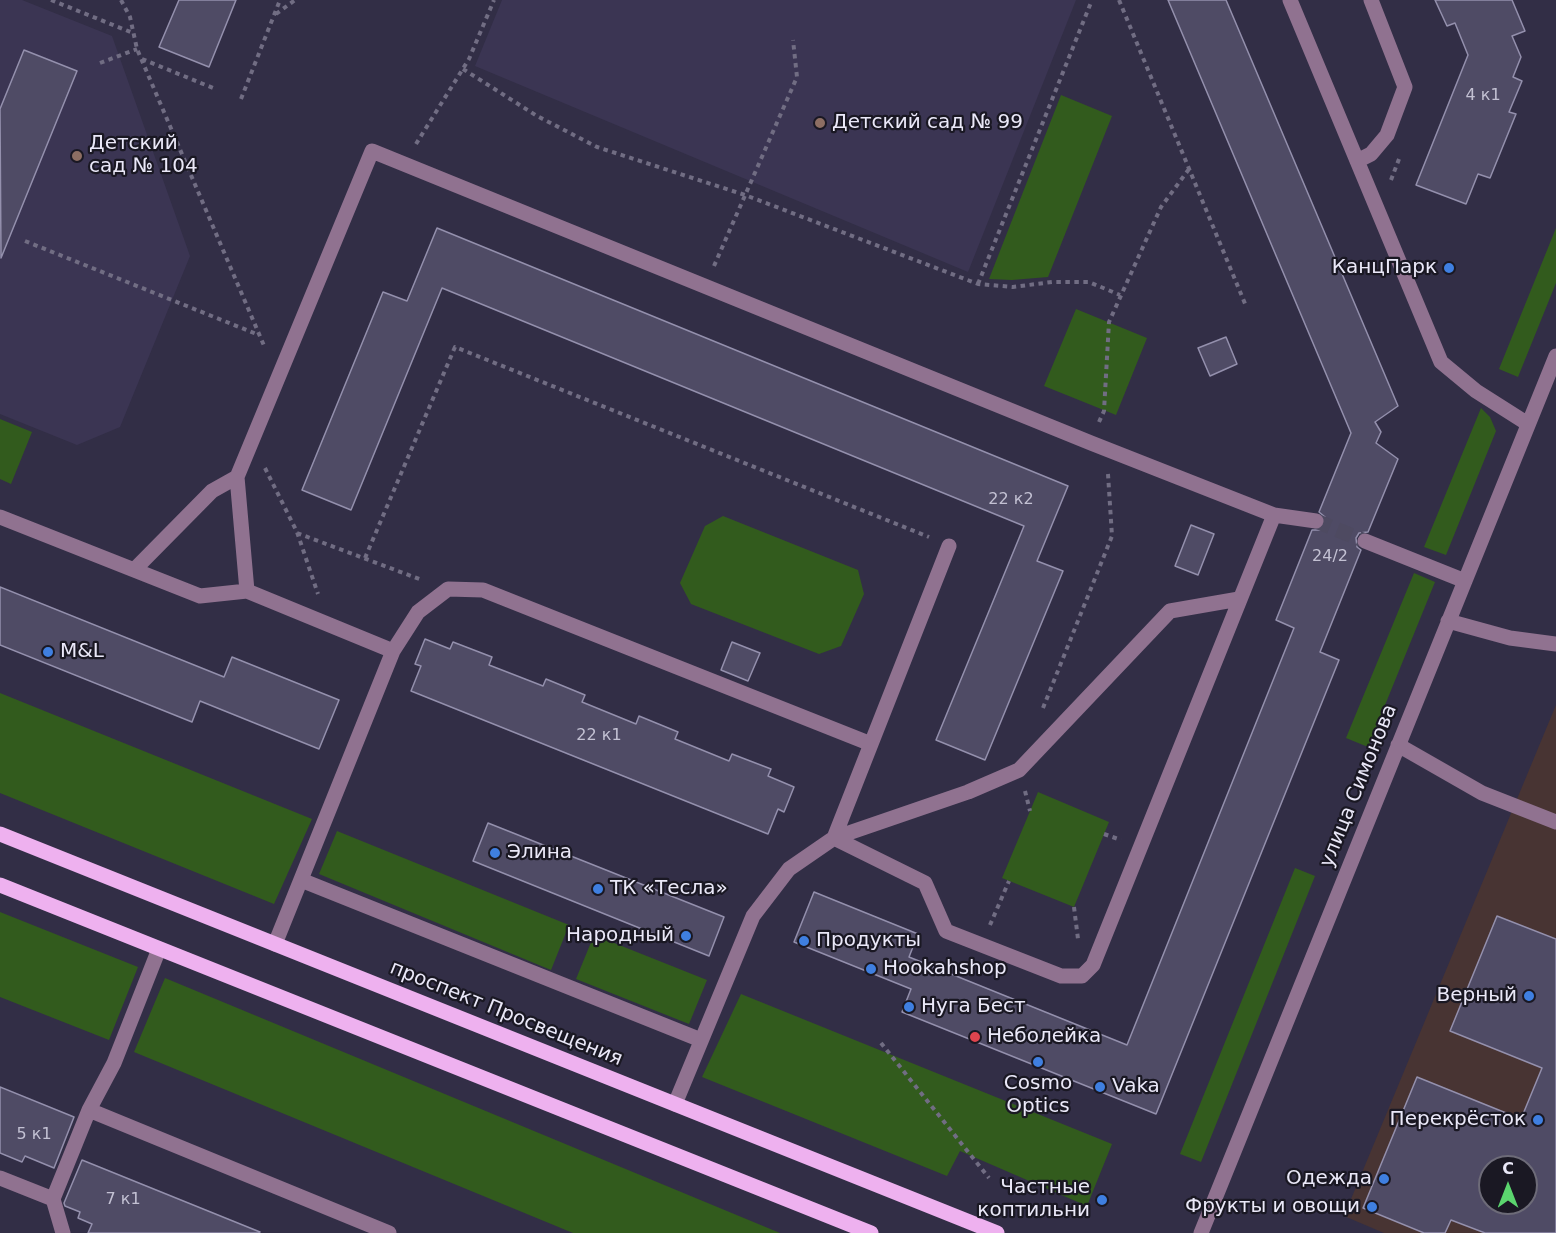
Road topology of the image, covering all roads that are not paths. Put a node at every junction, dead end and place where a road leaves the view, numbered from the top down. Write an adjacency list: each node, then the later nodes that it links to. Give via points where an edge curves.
1 (1290, 0): 3 (street)
2 (1371, 0): 3 (street, via 1405,87 1387,135 1371,154)
3 (1357, 161): 5 (street, via 1441,362 1476,391)
4 (1556, 356): 5 (street, улица Симонова)
5 (1528, 424): 13 (street, улица Симонова)
6 (237, 477): 7 (street, via 372,151); 12 (street, via 212,491); 14 (street)
7 (1274, 515): 9 (street); 15 (street)
8 (0, 518): 12 (street)
9 (1316, 521)
10 (1365, 540): 13 (street)
11 (949, 546): 19 (street)
12 (134, 570): 14 (street, via 200,596)
13 (1465, 581): 16 (street, улица Симонова)
14 (247, 591): 18 (street)
15 (1239, 599): 23 (street, via 1170,611 1019,770 968,792); 23 (street, via 1093,965 1082,976 1061,976 946,931 926,883)
16 (1448, 621): 17 (street, via 1510,638); 20 (street, улица Симонова)
17 (1556, 644)
18 (393, 651): 19 (street, via 418,612 448,590 483,591); 24 (street)
19 (871, 744): 23 (street)
20 (1398, 745): 21 (street, via 1482,793); 37 (street, улица Симонова)
21 (1556, 822)
22 (0, 834): 26 (main road, проспект Просвещения)
23 (834, 838): 28 (street, via 789,869 753,916)
24 (301, 879): 26 (street); 28 (street)
25 (0, 885): 27 (main road)
26 (275, 944): 29 (main road, проспект Просвещения)
27 (159, 949): 30 (street, via 114,1063); 35 (main road)
28 (701, 1040): 29 (street)
29 (675, 1104): 36 (main road, проспект Просвещения)
30 (89, 1110): 32 (street); 34 (street)
31 (0, 1178): 32 (street)
32 (53, 1199): 33 (street)
33 (63, 1233)
34 (389, 1233)
35 (871, 1233)
36 (997, 1233)
37 (1201, 1233)

